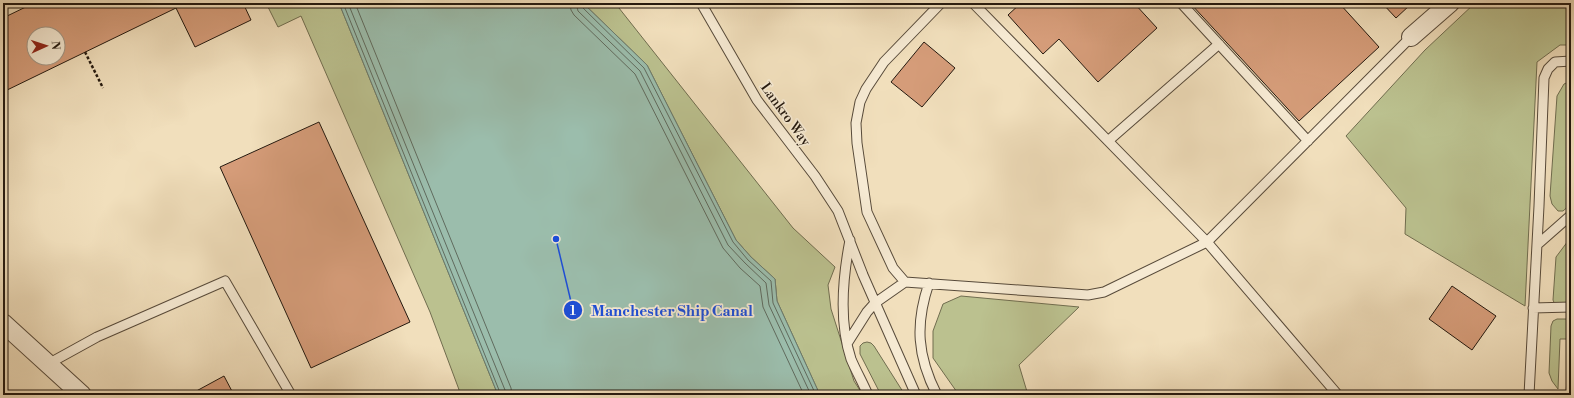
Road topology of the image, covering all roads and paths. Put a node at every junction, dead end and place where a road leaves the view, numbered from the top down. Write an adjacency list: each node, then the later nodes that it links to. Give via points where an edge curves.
1 (701, 3): 14 (lane, Lankro Way, via 757,100 815,176 838,211)
2 (941, 3): 17 (lane, via 884,62 860,102 856,124 867,212 893,268)
3 (972, 3): 11 (lane)
4 (1181, 3): 7 (lane)
5 (1450, 3): 6 (street)
6 (1411, 37): 12 (lane)
7 (1219, 44): 11 (lane); 12 (lane)
8 (85, 52): 10 (path)
9 (1571, 61): 16 (lane, via 1555,62 1544,78)
10 (103, 88)
11 (1108, 140): 15 (lane)
12 (1308, 141): 15 (lane)
13 (1571, 215): 16 (lane)
14 (850, 240): 19 (lane, Lankro Way); 23 (lane, via 844,284)
15 (1207, 242): 18 (lane, via 1096,294); 30 (lane)
16 (1537, 245): 21 (lane)
17 (905, 282): 18 (lane); 19 (lane)
18 (929, 283): 29 (lane, via 922,309 919,341 929,380)
19 (875, 303): 23 (lane); 28 (lane, Lankro Way)
20 (1571, 307): 21 (lane)
21 (1533, 308): 31 (lane)
22 (3, 323): 24 (street)
23 (848, 342): 27 (lane, via 851,358)
24 (48, 364): 25 (street); 26 (lane, via 97,337 225,281)
25 (82, 395)
26 (291, 395)
27 (868, 395)
28 (916, 395)
29 (937, 395)
30 (1338, 395)
31 (1528, 395)

